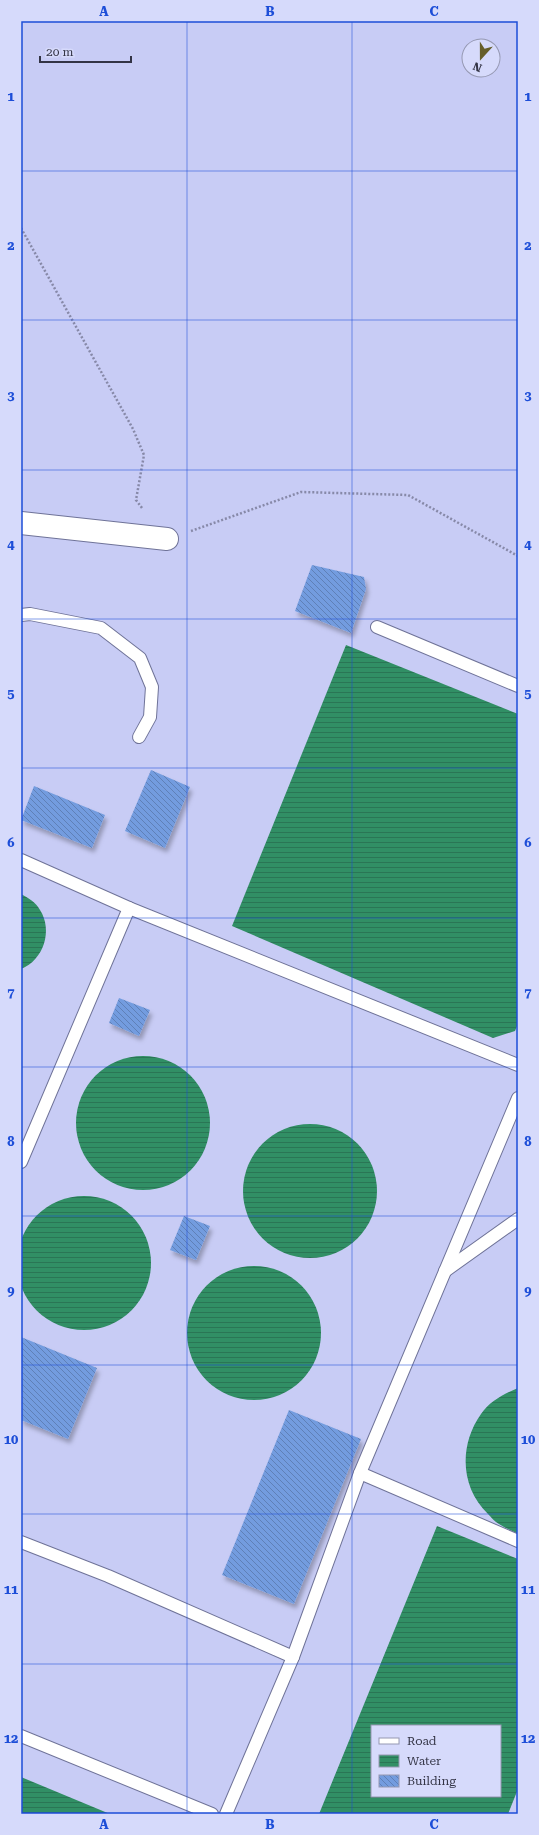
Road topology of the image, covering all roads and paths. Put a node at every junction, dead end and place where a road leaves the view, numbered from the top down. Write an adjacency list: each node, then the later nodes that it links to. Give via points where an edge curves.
1 (21, 228): 3 (path, via 133,429 144,456 136,500)
2 (21, 523): 3 (street)
3 (167, 539): 4 (path, via 301,492 408,495)
4 (518, 556)
5 (21, 615): 8 (lane, via 30,614 101,628 140,658 152,687 150,717)
6 (377, 627): 7 (lane)
7 (518, 686)
8 (139, 738)
9 (21, 860): 10 (lane)
10 (129, 908): 11 (lane); 13 (lane)
11 (518, 1065)
12 (518, 1098): 15 (lane)
13 (21, 1162)
14 (518, 1219): 15 (lane)
15 (445, 1271): 16 (lane)
16 (360, 1473): 17 (lane); 19 (lane)
17 (518, 1541)
18 (21, 1542): 19 (lane, via 108,1576)
19 (293, 1657): 22 (lane)
20 (21, 1736): 21 (lane)
21 (212, 1814)
22 (226, 1814)

